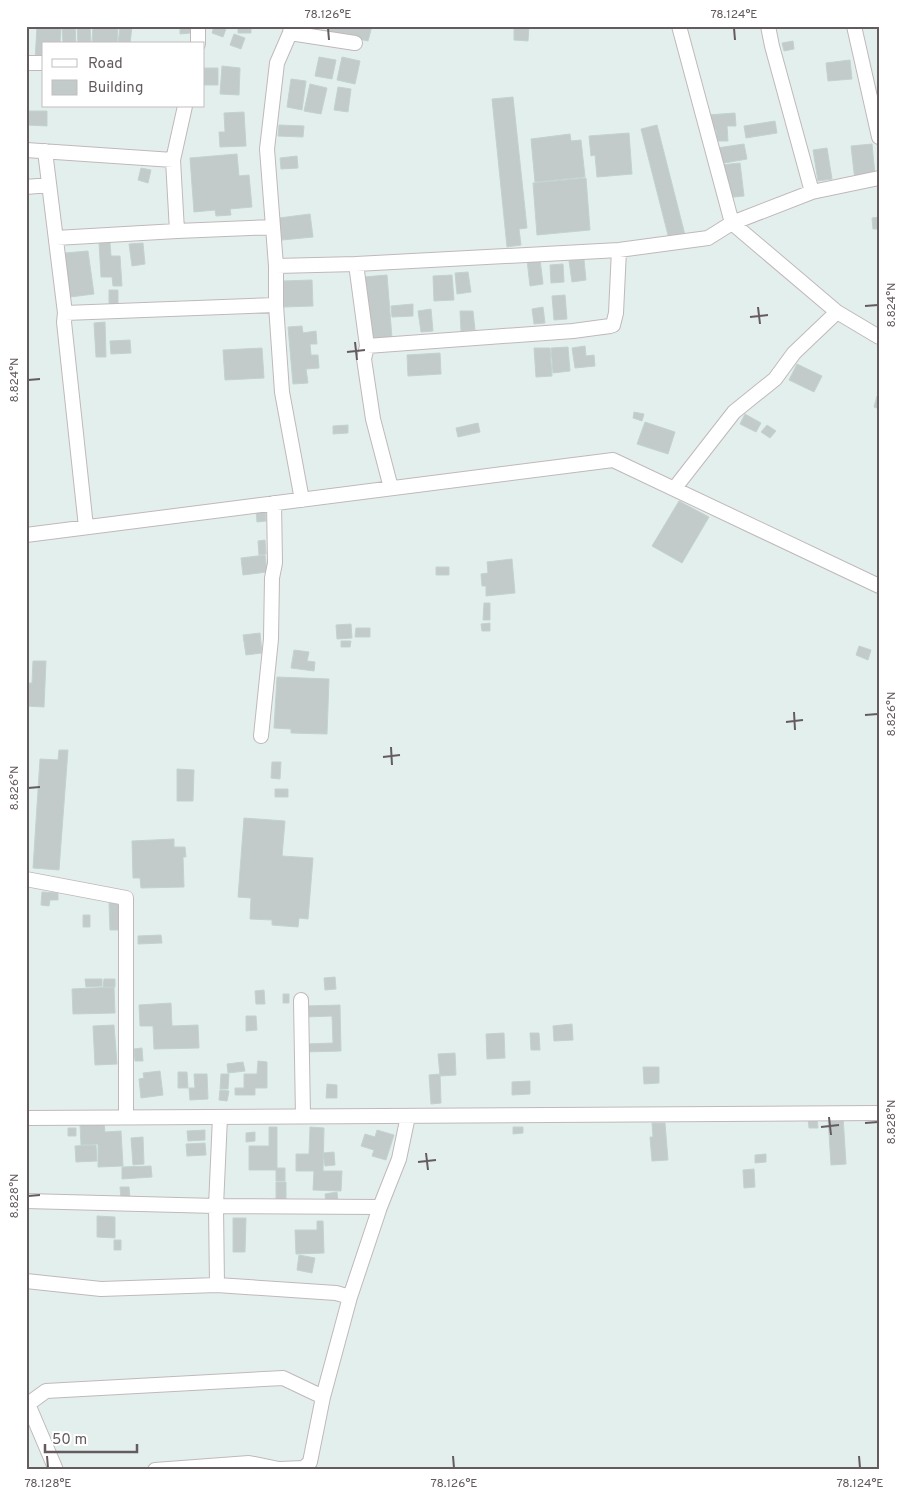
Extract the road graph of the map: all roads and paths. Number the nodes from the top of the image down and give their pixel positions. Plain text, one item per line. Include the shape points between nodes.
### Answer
1 (198, 26) edge
2 (678, 26) edge
3 (768, 26) edge
4 (854, 26) edge
5 (291, 30) edge
6 (198, 42) edge
7 (356, 44) dead end
8 (26, 63) edge
9 (42, 63) edge
10 (185, 108) edge
11 (879, 137) edge
12 (26, 150) edge
13 (44, 151) junction
14 (173, 160) junction
15 (879, 178) edge
16 (49, 185) junction
17 (26, 187) edge
18 (812, 192) junction
19 (732, 223) junction
20 (273, 227) junction
21 (177, 231) junction
22 (56, 238) junction
23 (619, 250) junction
24 (356, 264) junction
25 (276, 266) junction
26 (276, 305) junction
27 (837, 312) junction
28 (66, 313) junction
29 (879, 337) edge
30 (367, 346) junction
31 (391, 488) junction
32 (674, 489) junction
33 (302, 500) junction
34 (274, 503) junction
35 (86, 527) junction
36 (26, 535) edge
37 (879, 586) edge
38 (261, 736) dead end
39 (26, 879) edge
40 (301, 1000) dead end
41 (879, 1112) edge
42 (303, 1116) junction
43 (408, 1116) junction
44 (126, 1117) junction
45 (220, 1117) junction
46 (26, 1118) edge
47 (26, 1201) edge
48 (216, 1206) junction
49 (380, 1207) junction
50 (26, 1281) edge
51 (217, 1285) junction
52 (350, 1297) junction
53 (324, 1397) junction
54 (279, 1469) edge
55 (56, 1470) edge
56 (156, 1470) edge

1 - 6 street
2 - 19 street
3 - 18 street
4 - 11 street
5 - 7 street
5 - 20 street via 277,63 267,149
8 - 9 street
10 - 14 street
12 - 13 street
13 - 14 street
13 - 16 street
14 - 21 street
15 - 18 street
16 - 17 street
16 - 22 street
18 - 19 street
19 - 23 street via 708,238
19 - 27 street
20 - 21 street
20 - 25 street
21 - 22 street
22 - 28 street
23 - 24 street
23 - 30 street via 613,325
24 - 25 street
24 - 30 street
25 - 26 street
26 - 28 street
26 - 33 street via 282,392
27 - 29 street
27 - 32 street via 794,354 775,379 734,412
28 - 35 street via 64,322
30 - 31 street via 364,359 373,418
31 - 32 street via 613,460
31 - 33 street
32 - 37 street
33 - 34 street
34 - 35 street
34 - 38 street via 271,640
35 - 36 street
39 - 44 street via 126,898
40 - 42 street
41 - 43 street
42 - 43 street
42 - 45 street
43 - 49 street via 399,1159
44 - 45 street
44 - 46 street
45 - 48 street
47 - 48 street
48 - 49 street
48 - 51 street
49 - 52 street
50 - 51 street via 101,1289
51 - 52 street via 336,1293
52 - 53 street
53 - 54 street via 310,1462 304,1468
53 - 55 street via 283,1378 46,1391 28,1404
54 - 56 street via 249,1463

